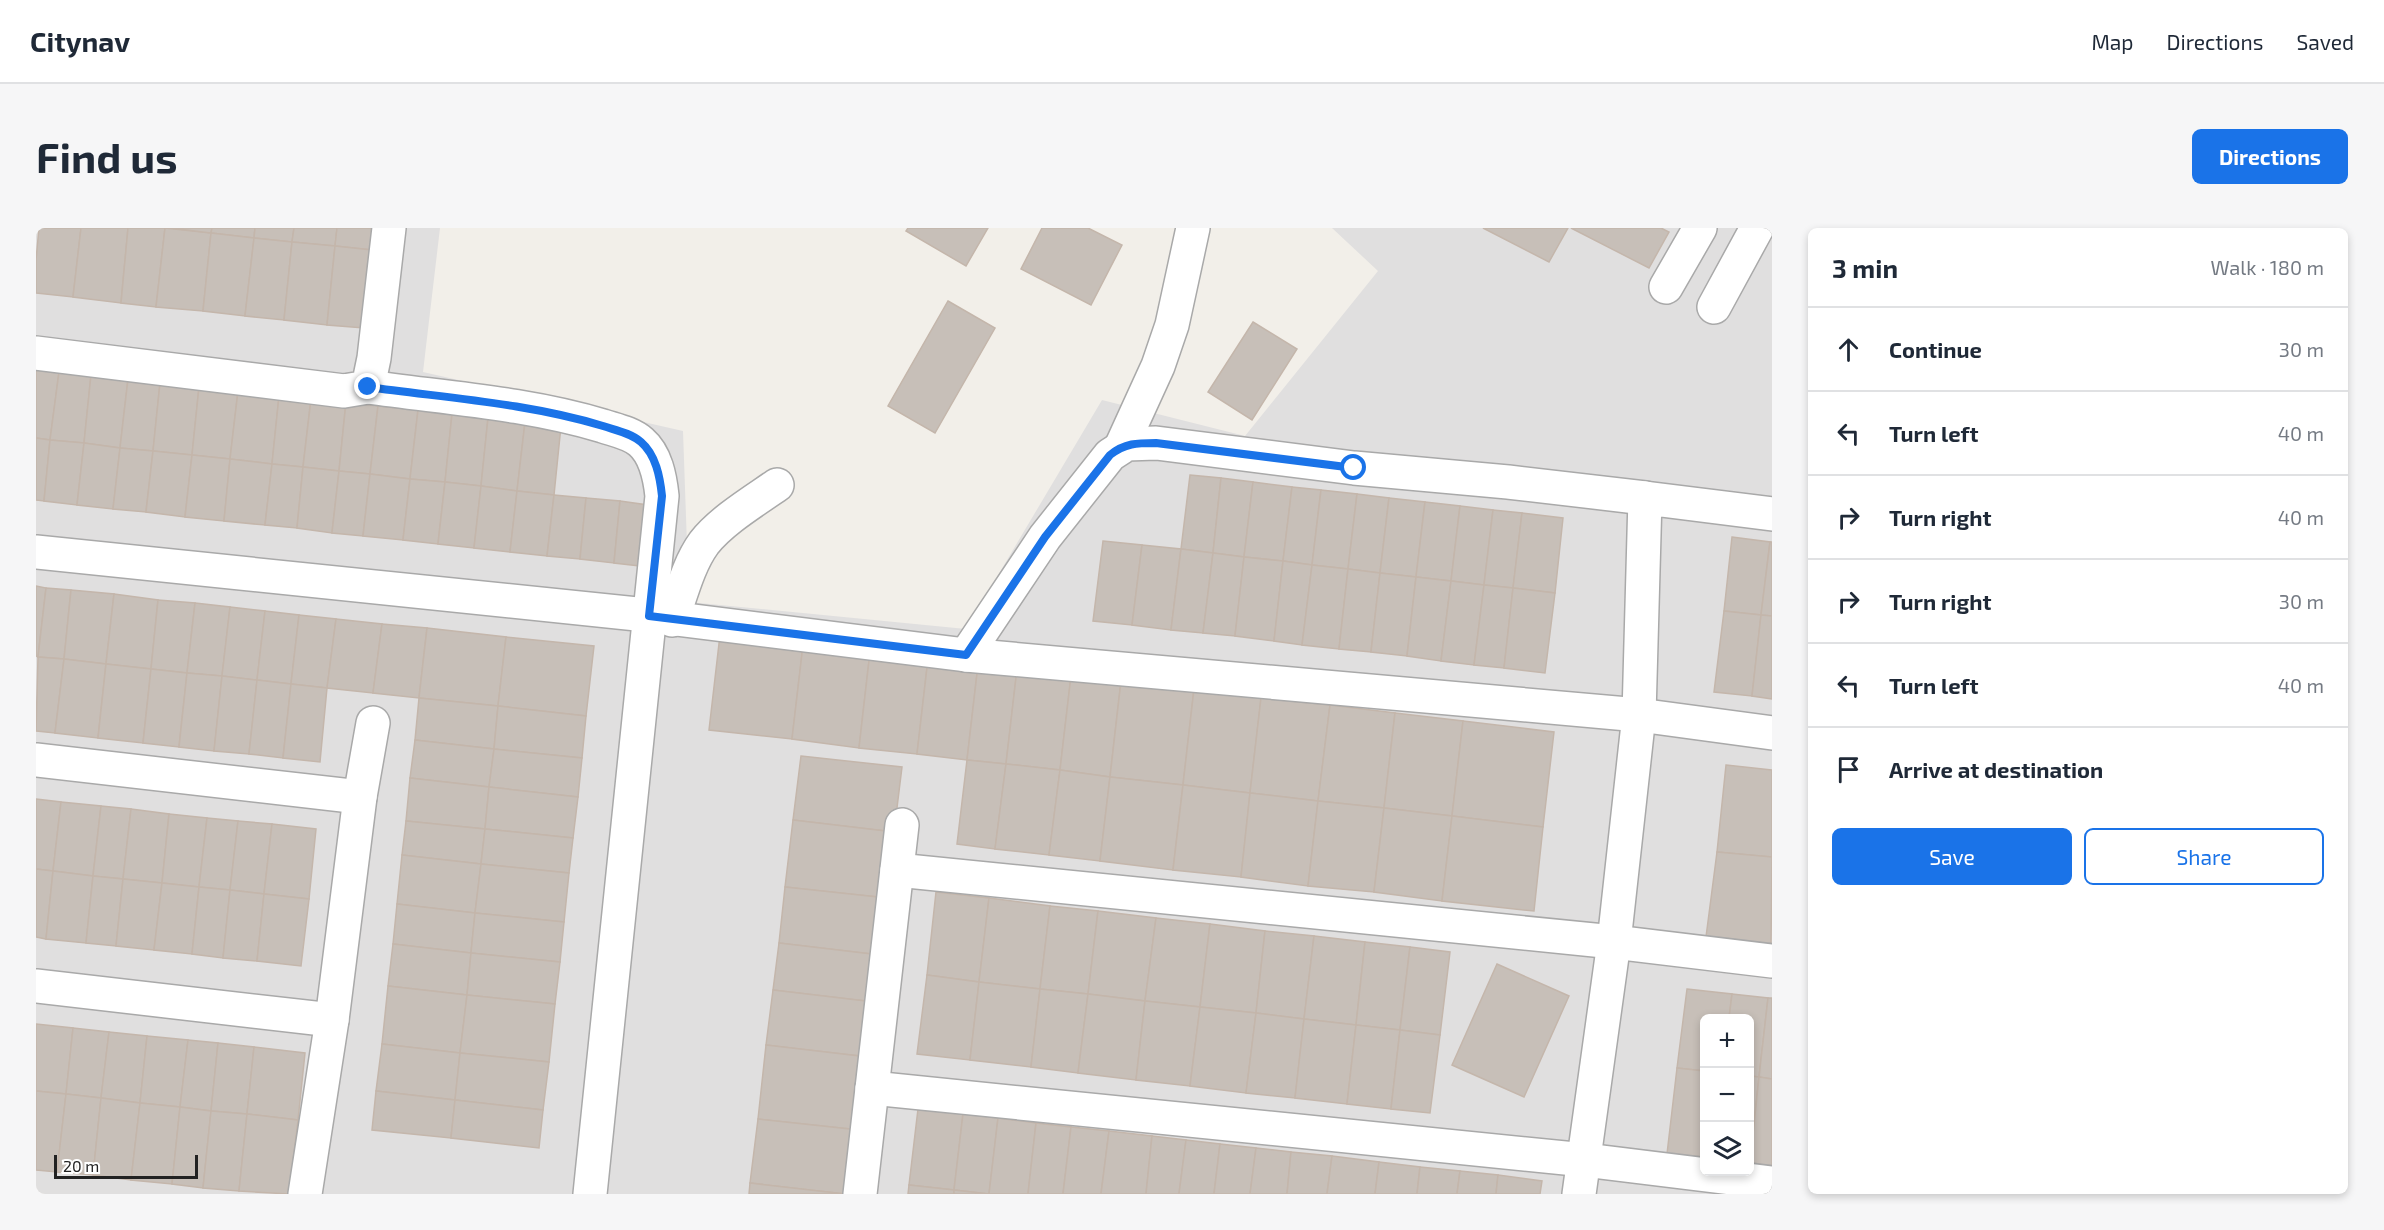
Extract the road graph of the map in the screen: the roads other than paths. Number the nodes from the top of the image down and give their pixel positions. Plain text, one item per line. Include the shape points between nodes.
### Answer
1 (389, 228) edge
2 (1193, 228) edge
3 (1757, 228) edge
4 (1695, 237) edge
5 (1734, 272) junction
6 (1666, 287) dead end
7 (1714, 307) dead end
8 (36, 353) edge
9 (368, 387) junction
10 (1120, 447) junction
11 (777, 485) dead end
12 (1646, 498) junction
13 (1772, 514) edge
14 (36, 552) edge
15 (660, 618) junction
16 (966, 655) junction
17 (1639, 715) junction
18 (373, 723) dead end
19 (1772, 733) edge
20 (36, 760) edge
21 (360, 797) junction
22 (902, 825) dead end
23 (897, 870) junction
24 (1614, 942) junction
25 (1772, 961) edge
26 (36, 986) edge
27 (332, 1020) junction
28 (872, 1088) junction
29 (1585, 1161) junction
30 (1772, 1183) edge
31 (305, 1194) edge
32 (590, 1194) edge
33 (860, 1194) edge
34 (1579, 1194) edge

1 - 9 street
2 - 10 street via 1172,325 1158,366
3 - 5 street
4 - 5 street
4 - 6 street
5 - 7 street
8 - 9 street via 344,391
9 - 15 street via 561,414 641,442 660,478 662,496
10 - 12 street via 1156,443
10 - 16 street via 1045,537
11 - 15 street via 705,542
12 - 13 street
12 - 17 street
14 - 15 street
15 - 16 street
15 - 32 street
16 - 17 street
17 - 19 street
17 - 24 street
18 - 21 street
20 - 21 street
21 - 27 street
22 - 23 street
23 - 24 street
23 - 28 street
24 - 25 street
24 - 29 street
26 - 27 street
27 - 31 street
28 - 29 street
28 - 33 street
29 - 30 street
29 - 34 street

